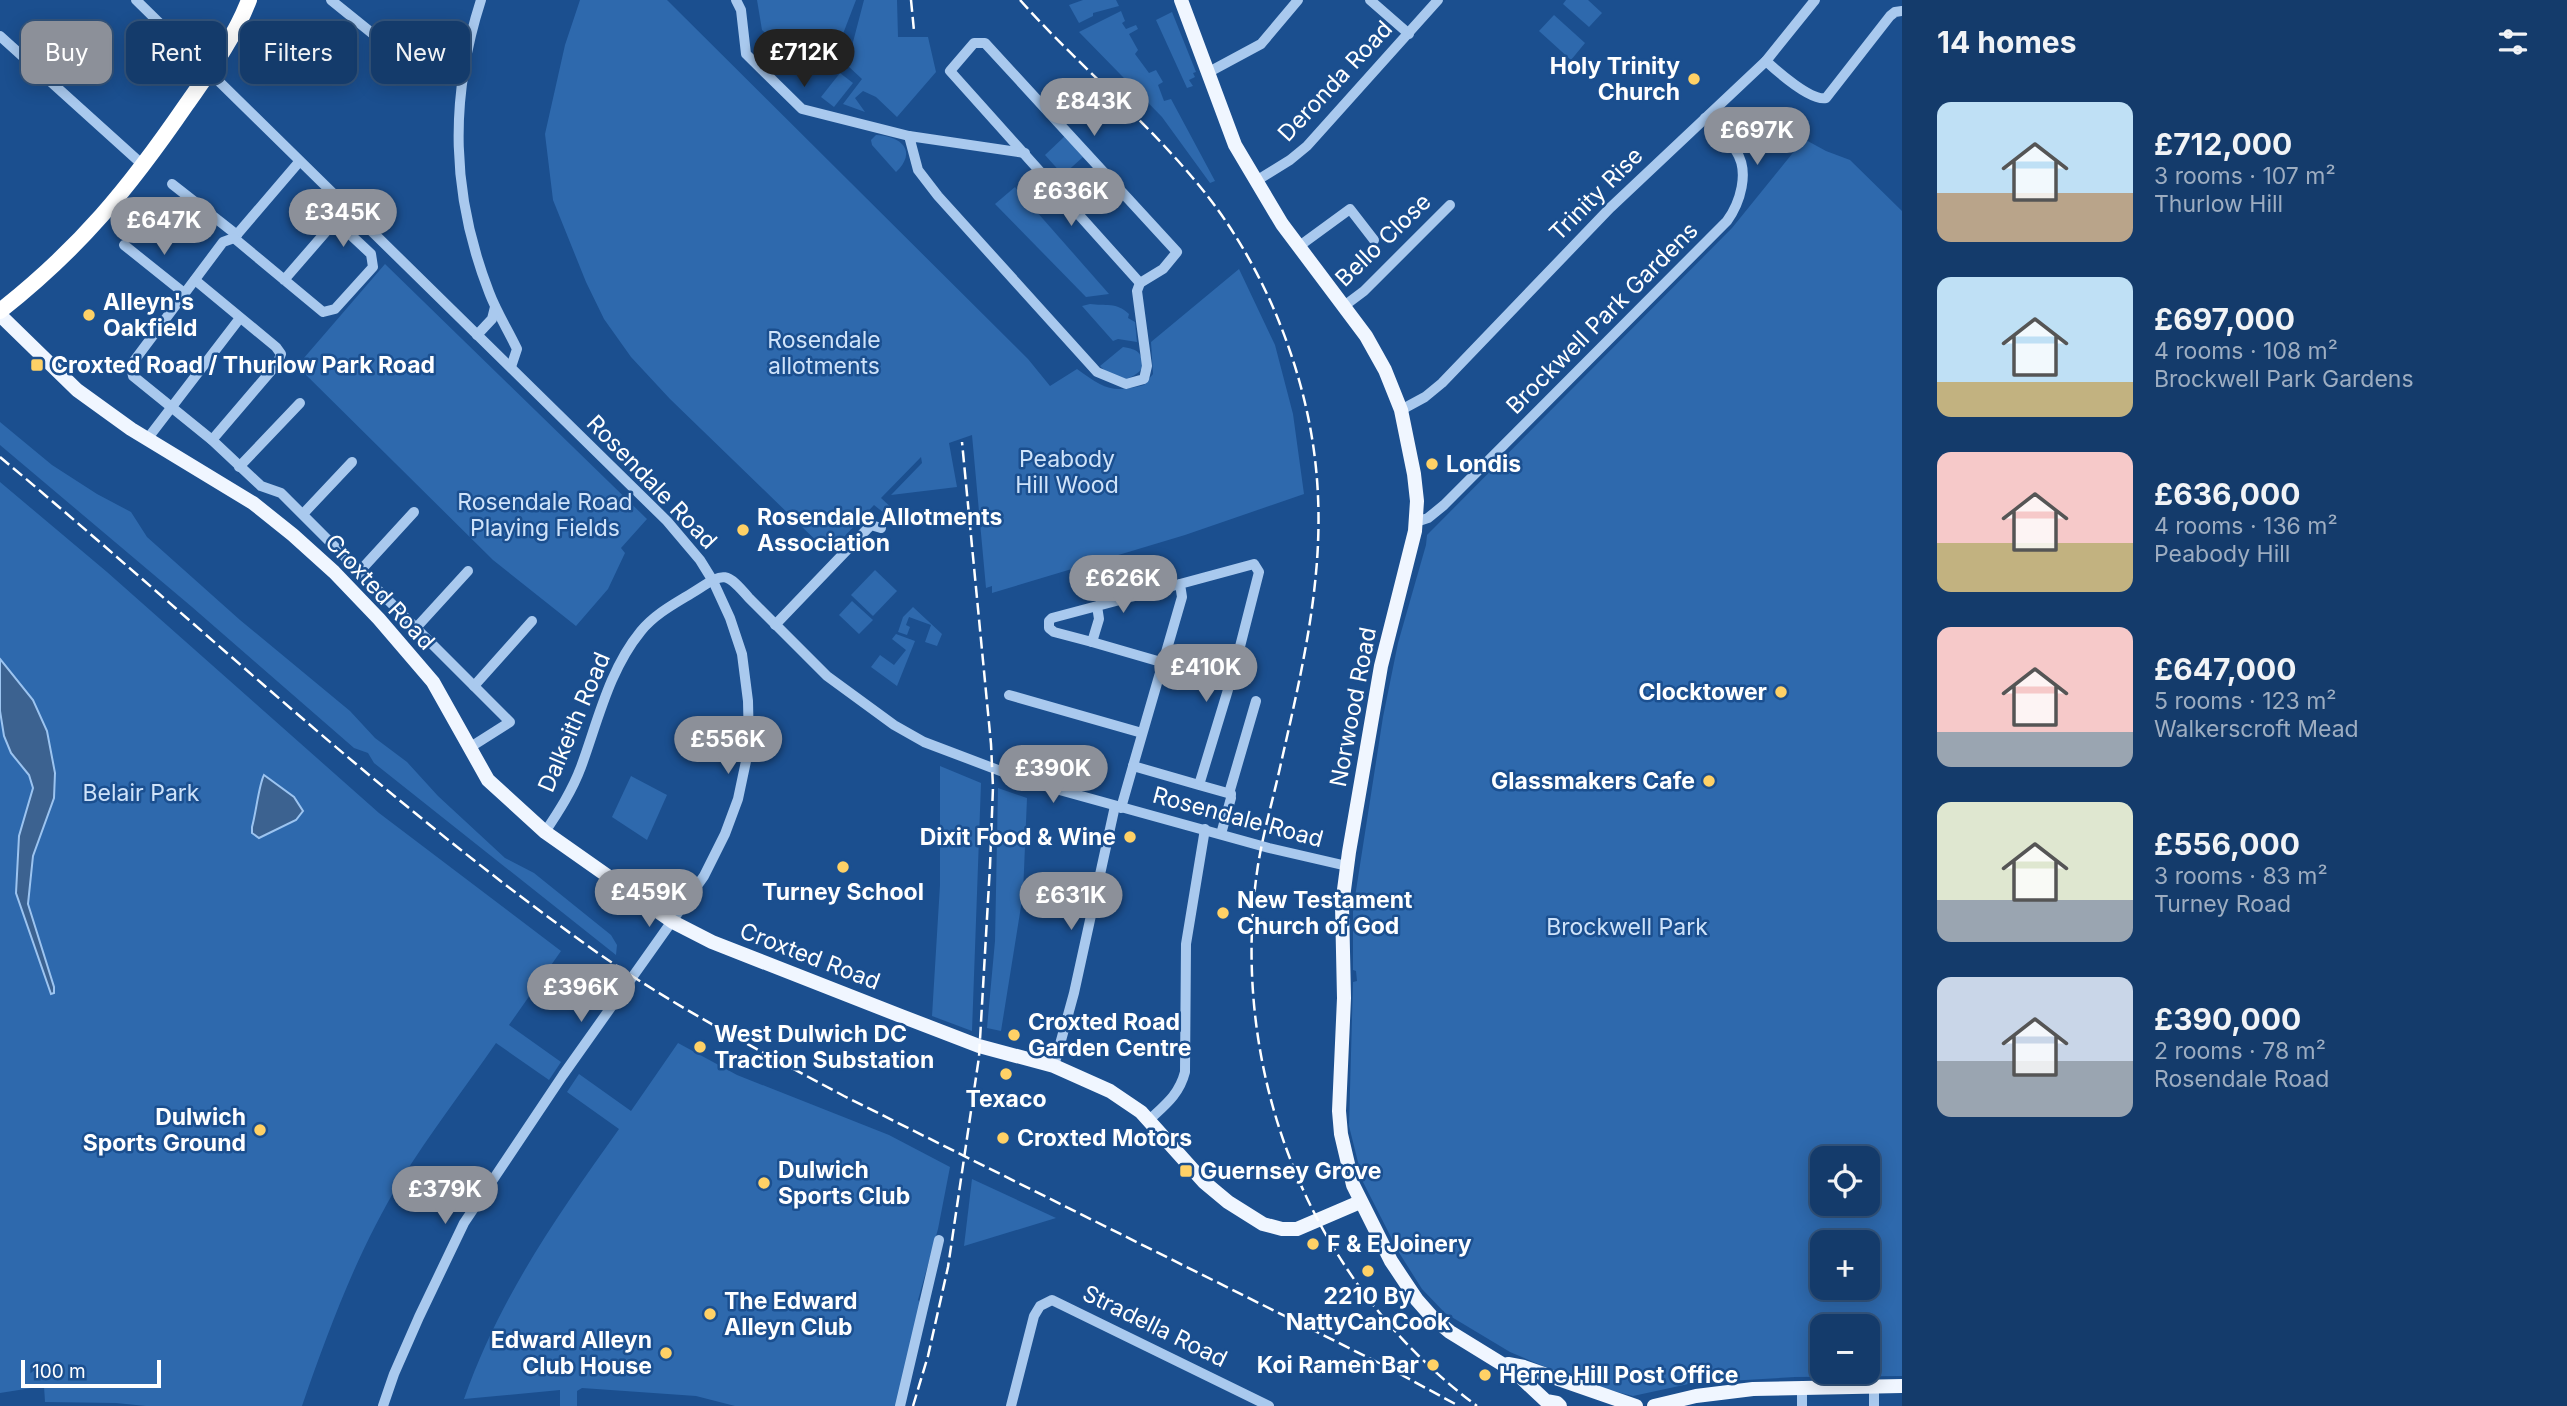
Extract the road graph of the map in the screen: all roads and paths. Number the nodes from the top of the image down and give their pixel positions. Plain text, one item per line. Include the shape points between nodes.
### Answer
1 (136, 0) edge
2 (249, 0) edge
3 (331, 0) edge
4 (481, 0) edge
5 (736, 0) edge
6 (1181, 0) edge
7 (1298, 0) edge
8 (1370, 0) edge
9 (1438, 0) edge
10 (1815, 0) edge
11 (1902, 11) edge
12 (157, 21) edge
13 (371, 32) edge
14 (1409, 34) junction
15 (0, 36) edge
16 (226, 45) edge
17 (1766, 61) junction
18 (1209, 72) junction
19 (201, 84) edge
20 (221, 84) edge
21 (1705, 118) junction
22 (1000, 125) junction
23 (909, 136) junction
24 (992, 148) junction
25 (1025, 153) junction
26 (299, 162) junction
27 (144, 166) junction
28 (1256, 181) junction
29 (172, 184) dead end
30 (1450, 205) dead end
31 (236, 236) junction
32 (1374, 240) dead end
33 (124, 245) dead end
34 (1298, 247) junction
35 (284, 279) junction
36 (195, 280) junction
37 (1140, 283) junction
38 (184, 293) junction
39 (1344, 306) junction
40 (495, 307) junction
41 (0, 313) edge
42 (240, 318) junction
43 (477, 335) junction
44 (511, 367) junction
45 (300, 403) dead end
46 (172, 407) junction
47 (1401, 410) junction
48 (148, 438) junction
49 (212, 440) junction
50 (352, 462) dead end
51 (239, 467) junction
52 (414, 512) dead end
53 (303, 514) junction
54 (1416, 522) junction
55 (881, 528) dead end
56 (468, 571) dead end
57 (359, 572) junction
58 (713, 581) junction
59 (1180, 584) junction
60 (742, 590) junction
61 (718, 592) junction
62 (1097, 606) junction
63 (532, 621) dead end
64 (775, 625) junction
65 (415, 629) junction
66 (1092, 642) junction
67 (1162, 663) junction
68 (1230, 682) junction
69 (474, 686) junction
70 (1009, 695) dead end
71 (1256, 701) dead end
72 (1142, 733) junction
73 (469, 748) junction
74 (1133, 766) junction
75 (1199, 785) junction
76 (1231, 794) junction
77 (1118, 807) junction
78 (1205, 830) junction
79 (545, 832) junction
80 (1221, 834) junction
81 (1347, 866) junction
82 (673, 922) junction
83 (1054, 1066) junction
84 (1149, 1120) junction
85 (1360, 1202) junction
86 (939, 1240) dead end
87 (1503, 1364) junction
88 (1874, 1386) junction
89 (1902, 1386) edge
90 (1802, 1388) junction
91 (1714, 1400) edge
92 (1551, 1404) edge
93 (383, 1406) edge
94 (900, 1406) edge
95 (1011, 1406) edge
96 (1269, 1406) edge
97 (1636, 1406) edge
98 (1654, 1406) edge
99 (1802, 1406) edge
100 (1874, 1406) edge

1 - 12 street, Rosendale Road
2 - 16 highway
3 - 13 street
4 - 40 street via 465,59 457,135 468,224
5 - 23 street via 746,54 802,109
6 - 18 main road, Norwood Road
7 - 18 street via 1261,44
8 - 14 street
9 - 14 street, Deronda Road
10 - 17 street, Trinity Rise
11 - 17 street via 1890,16 1826,98 1810,94
14 - 28 street, Deronda Road via 1307,146
15 - 27 street
17 - 21 street, Trinity Rise
18 - 28 main road, Norwood Road via 1227,127
19 - 27 highway
20 - 26 street, Rosendale Road
21 - 47 street, Trinity Rise via 1610,208 1442,383
21 - 54 street, Brockwell Park Gardens via 1737,152 1742,169 1738,203 1727,221 1453,496 1428,518
22 - 24 street
22 - 25 street
22 - 37 street via 950,71 974,43 985,43 1177,252 1163,269
23 - 24 street
23 - 37 street via 918,170 927,182 1097,372 1126,384 1144,380 1147,366 1137,291
24 - 25 street
25 - 37 street
26 - 31 street
26 - 43 street, Rosendale Road
27 - 41 highway via 76,246
28 - 34 main road, Norwood Road
29 - 31 street
30 - 39 street, Bello Close
31 - 35 street
31 - 36 street via 223,242
32 - 34 street via 1350,209
33 - 38 street
34 - 39 main road, Norwood Road
35 - 35 street via 330,227 339,224 371,254 373,267 335,309 324,312
36 - 38 street
36 - 42 street
38 - 46 street via 131,365 133,376
39 - 47 main road, Norwood Road via 1382,365
40 - 43 street via 492,319
40 - 44 street via 517,349
41 - 48 main road, Croxted Road via 77,390
42 - 46 street
42 - 49 street via 281,354
43 - 44 street, Rosendale Road
44 - 58 street, Rosendale Road via 667,521
45 - 51 street
46 - 48 street
46 - 49 street
47 - 54 main road, Norwood Road via 1414,474
48 - 73 main road, Croxted Road via 253,503 334,572 433,682
49 - 51 street
50 - 53 street
51 - 53 street via 261,486 281,493
52 - 57 street
53 - 57 street
54 - 81 main road, Norwood Road via 1381,666
55 - 64 street via 871,525
56 - 65 street
57 - 65 street
58 - 60 street via 727,577
58 - 61 street, Rosendale Road
58 - 79 street, Dalkeith Road via 661,612 626,653 611,681 572,788
59 - 62 street
59 - 67 street via 1182,597
59 - 68 street via 1252,564 1258,567
60 - 61 street via 728,587
60 - 64 street, Rosendale Road
61 - 82 street, Rosendale Road via 741,654 749,747 725,834
62 - 66 street via 1099,619
62 - 66 street via 1048,623 1052,631
63 - 69 street
64 - 77 street, Rosendale Road via 827,676 905,732 1027,781
65 - 69 street
66 - 67 street
67 - 68 street
67 - 72 street
68 - 75 street
69 - 73 street via 514,726
70 - 72 street
71 - 76 street
72 - 74 street
73 - 79 main road, Croxted Road via 488,780
74 - 75 street
74 - 77 street
75 - 76 street
76 - 80 street
77 - 78 street, Rosendale Road
77 - 83 street
78 - 80 street, Rosendale Road
78 - 84 street via 1186,944 1185,1072 1175,1096
79 - 82 main road, Croxted Road
80 - 81 street, Rosendale Road
81 - 85 main road, Norwood Road via 1342,911 1339,1111 1347,1162
82 - 83 main road, Croxted Road via 712,942 979,1046
82 - 93 street, Rosendale Road via 464,1223
83 - 84 main road, Croxted Road via 1118,1095
84 - 85 main road, Croxted Road via 1204,1182 1263,1224 1297,1228
85 - 87 main road, Norwood Road via 1391,1261 1422,1306 1444,1328
86 - 94 street
87 - 92 main road, Norwood Road
87 - 97 main road
88 - 89 main road
88 - 90 main road
88 - 100 street
90 - 91 main road via 1753,1389
90 - 99 street
91 - 98 main road
95 - 96 street, Stradella Road via 1037,1308 1052,1300

